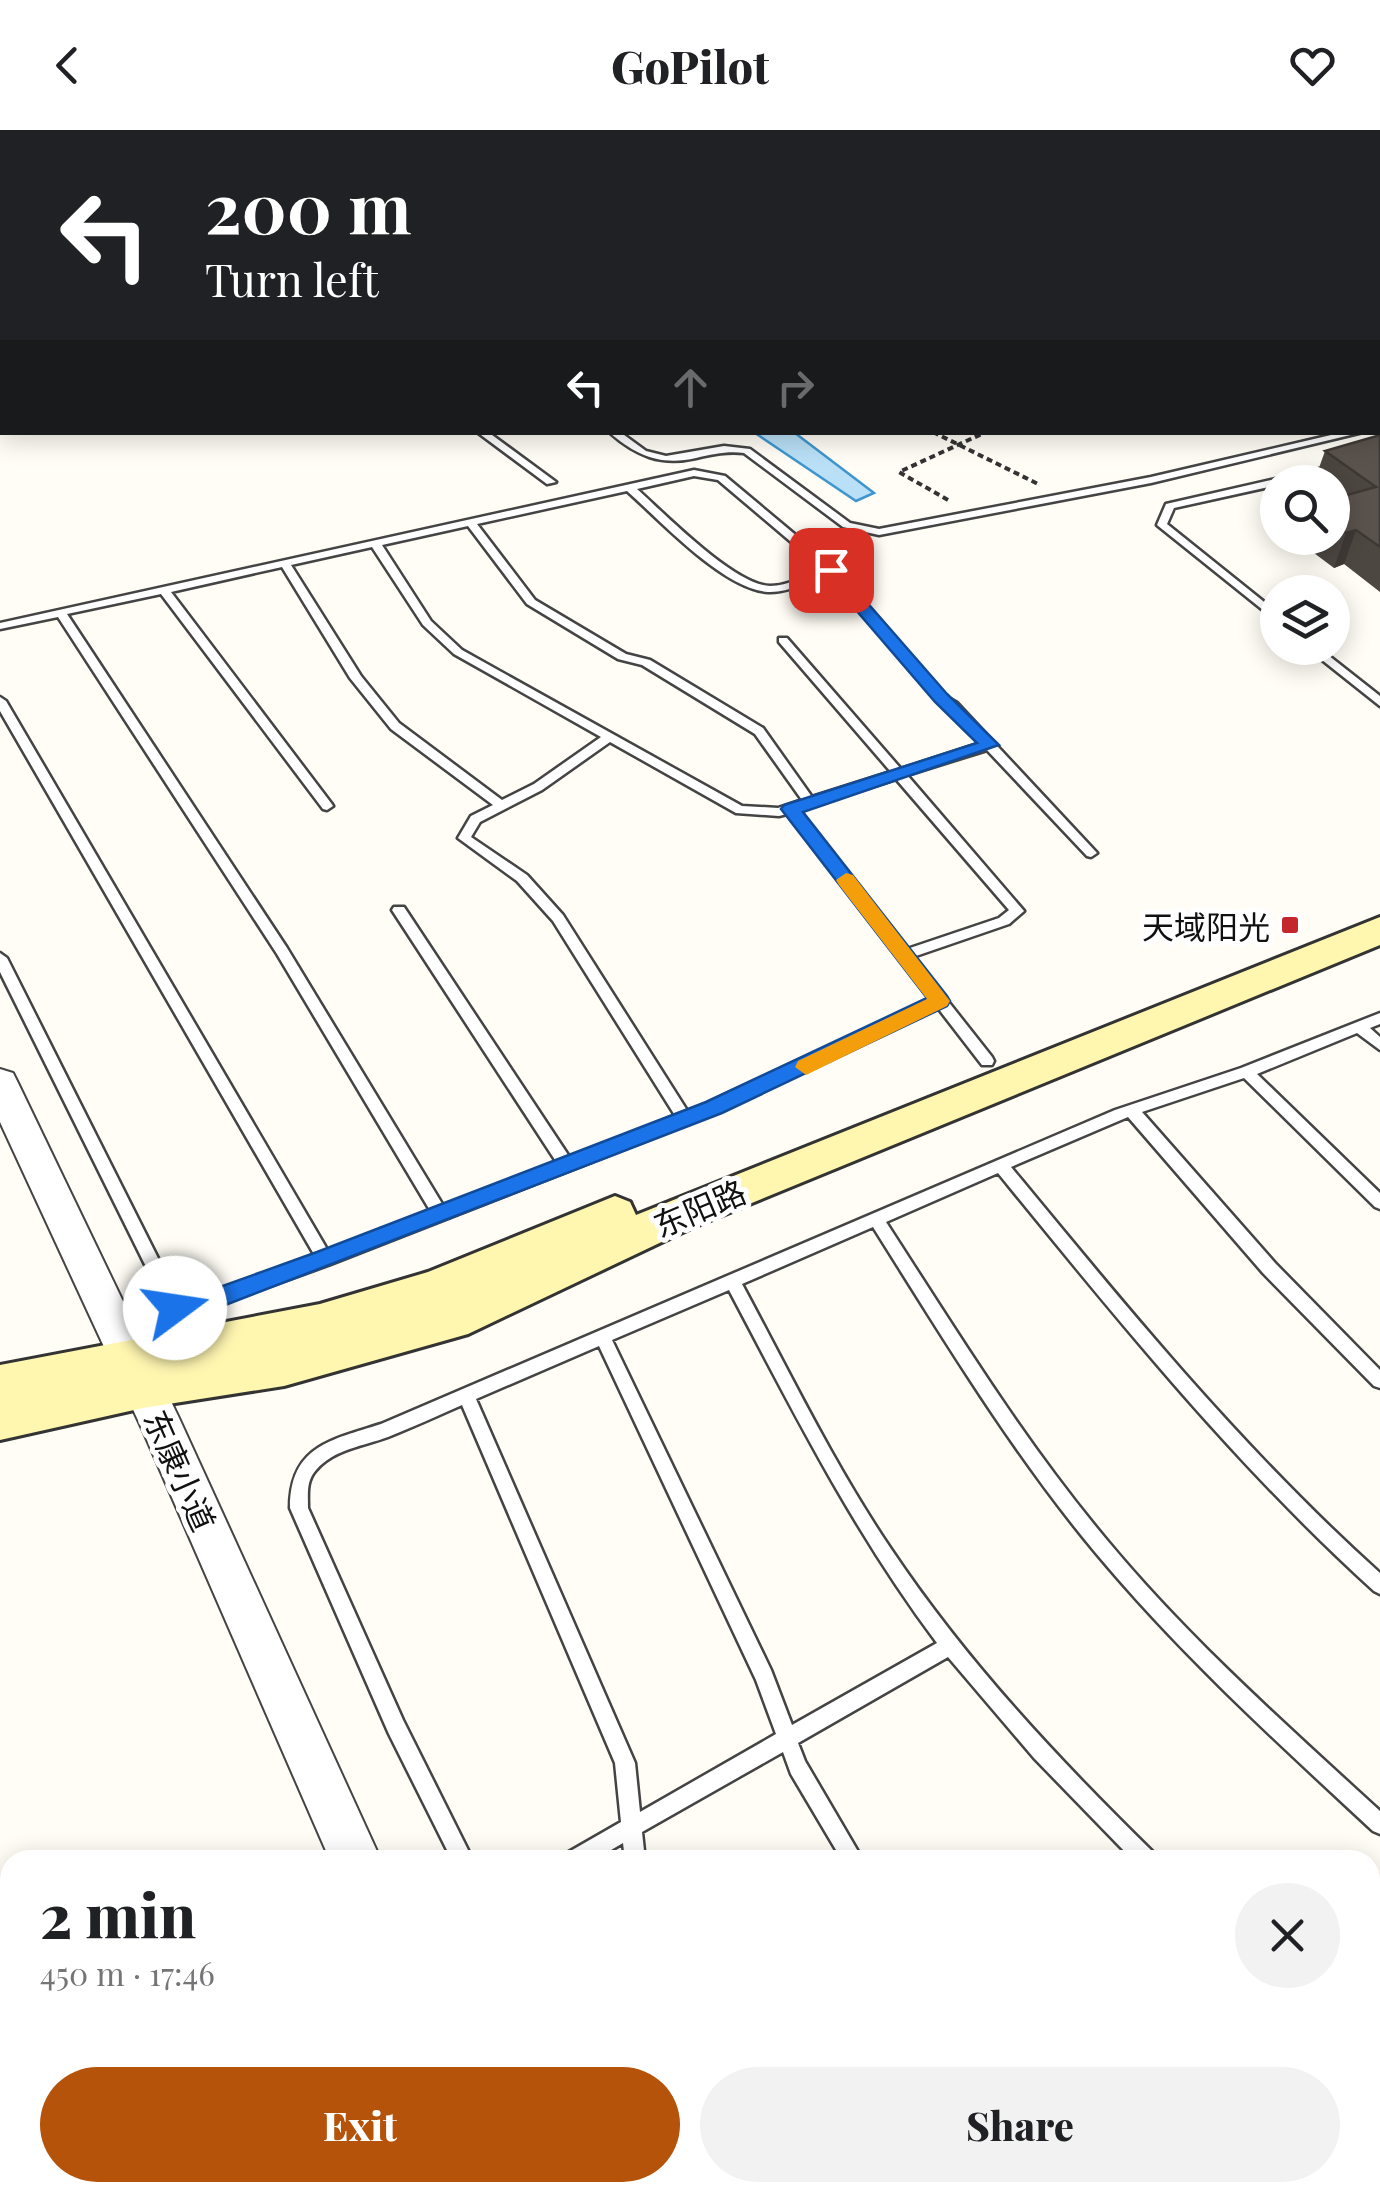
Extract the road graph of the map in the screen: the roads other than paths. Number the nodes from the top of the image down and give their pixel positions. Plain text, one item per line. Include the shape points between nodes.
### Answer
1 (485, 435) edge
2 (618, 435) edge
3 (1347, 435) edge
4 (551, 482) dead end
5 (1260, 486) edge
6 (630, 487) junction
7 (470, 522) junction
8 (376, 543) junction
9 (285, 563) junction
10 (831, 570) junction
11 (164, 590) junction
12 (1260, 604) edge
13 (62, 612) junction
14 (0, 626) edge
15 (783, 640) dead end
16 (1334, 665) edge
17 (0, 701) edge
18 (1380, 702) edge
19 (608, 738) junction
20 (990, 745) junction
21 (900, 774) junction
22 (810, 803) junction
23 (326, 806) dead end
24 (502, 806) junction
25 (790, 809) junction
26 (1091, 853) dead end
27 (1380, 904) edge
28 (400, 910) dead end
29 (1380, 930) edge
30 (904, 955) junction
31 (0, 958) edge
32 (940, 1001) junction
33 (1380, 1018) edge
34 (1360, 1027) junction
35 (1380, 1045) edge
36 (987, 1061) junction
37 (1246, 1072) junction
38 (0, 1082) edge
39 (1132, 1110) junction
40 (685, 1119) junction
41 (1000, 1164) junction
42 (567, 1165) junction
43 (1380, 1203) edge
44 (440, 1214) junction
45 (876, 1218) junction
46 (326, 1259) junction
47 (732, 1280) junction
48 (602, 1336) junction
49 (137, 1374) junction
50 (1380, 1380) edge
51 (0, 1386) edge
52 (466, 1395) junction
53 (0, 1419) edge
54 (1380, 1585) edge
55 (950, 1646) junction
56 (787, 1739) junction
57 (1380, 1824) edge
58 (632, 1827) junction
59 (351, 1850) edge
60 (458, 1850) edge
61 (592, 1850) edge
62 (634, 1850) edge
63 (848, 1850) edge
64 (1137, 1850) edge

1 - 4 lane
2 - 3 lane via 657,457 748,451 847,525 879,532
5 - 12 lane via 1170,506 1162,525
6 - 7 lane
6 - 10 lane via 715,475
6 - 10 lane via 720,567 756,587 770,589
7 - 8 lane
7 - 22 lane via 531,602 759,730
8 - 9 lane
8 - 19 lane via 446,642
9 - 11 lane
9 - 24 lane via 356,678 395,726
10 - 20 lane
11 - 13 lane
11 - 23 lane
13 - 14 lane
13 - 44 lane via 282,950
15 - 21 lane
16 - 18 lane
17 - 46 lane
19 - 24 lane
19 - 25 lane via 740,810
20 - 21 lane
20 - 26 lane
21 - 22 lane
21 - 30 lane via 1018,911
22 - 25 lane
24 - 40 lane via 475,820 464,838 522,878 558,918
25 - 30 lane
27 - 36 main road, 东阳路
28 - 42 lane
29 - 49 main road, 东阳路 via 710,1202 452,1320 284,1366
30 - 32 lane
31 - 46 lane via 175,1308
32 - 36 lane
32 - 40 lane
33 - 34 lane
34 - 35 lane
34 - 37 lane
36 - 49 main road, 东阳路 via 437,1288
37 - 39 lane
37 - 43 lane
38 - 49 street, 东康小道
39 - 41 lane
39 - 50 lane via 1269,1268
40 - 42 lane
41 - 45 lane
41 - 54 lane via 1191,1396 1307,1522
42 - 44 lane
44 - 46 lane
45 - 47 lane
45 - 57 lane via 1030,1455 1102,1547 1190,1645
47 - 48 lane
47 - 55 lane via 853,1505
48 - 52 lane
48 - 56 lane
49 - 51 main road, 东阳路
49 - 53 main road, 东阳路
49 - 59 street, 东康小道
52 - 58 lane via 626,1763
52 - 60 lane via 315,1456 297,1494 396,1726
55 - 56 lane
55 - 64 lane via 1071,1786
56 - 58 lane
56 - 63 lane
58 - 61 lane
58 - 62 lane

